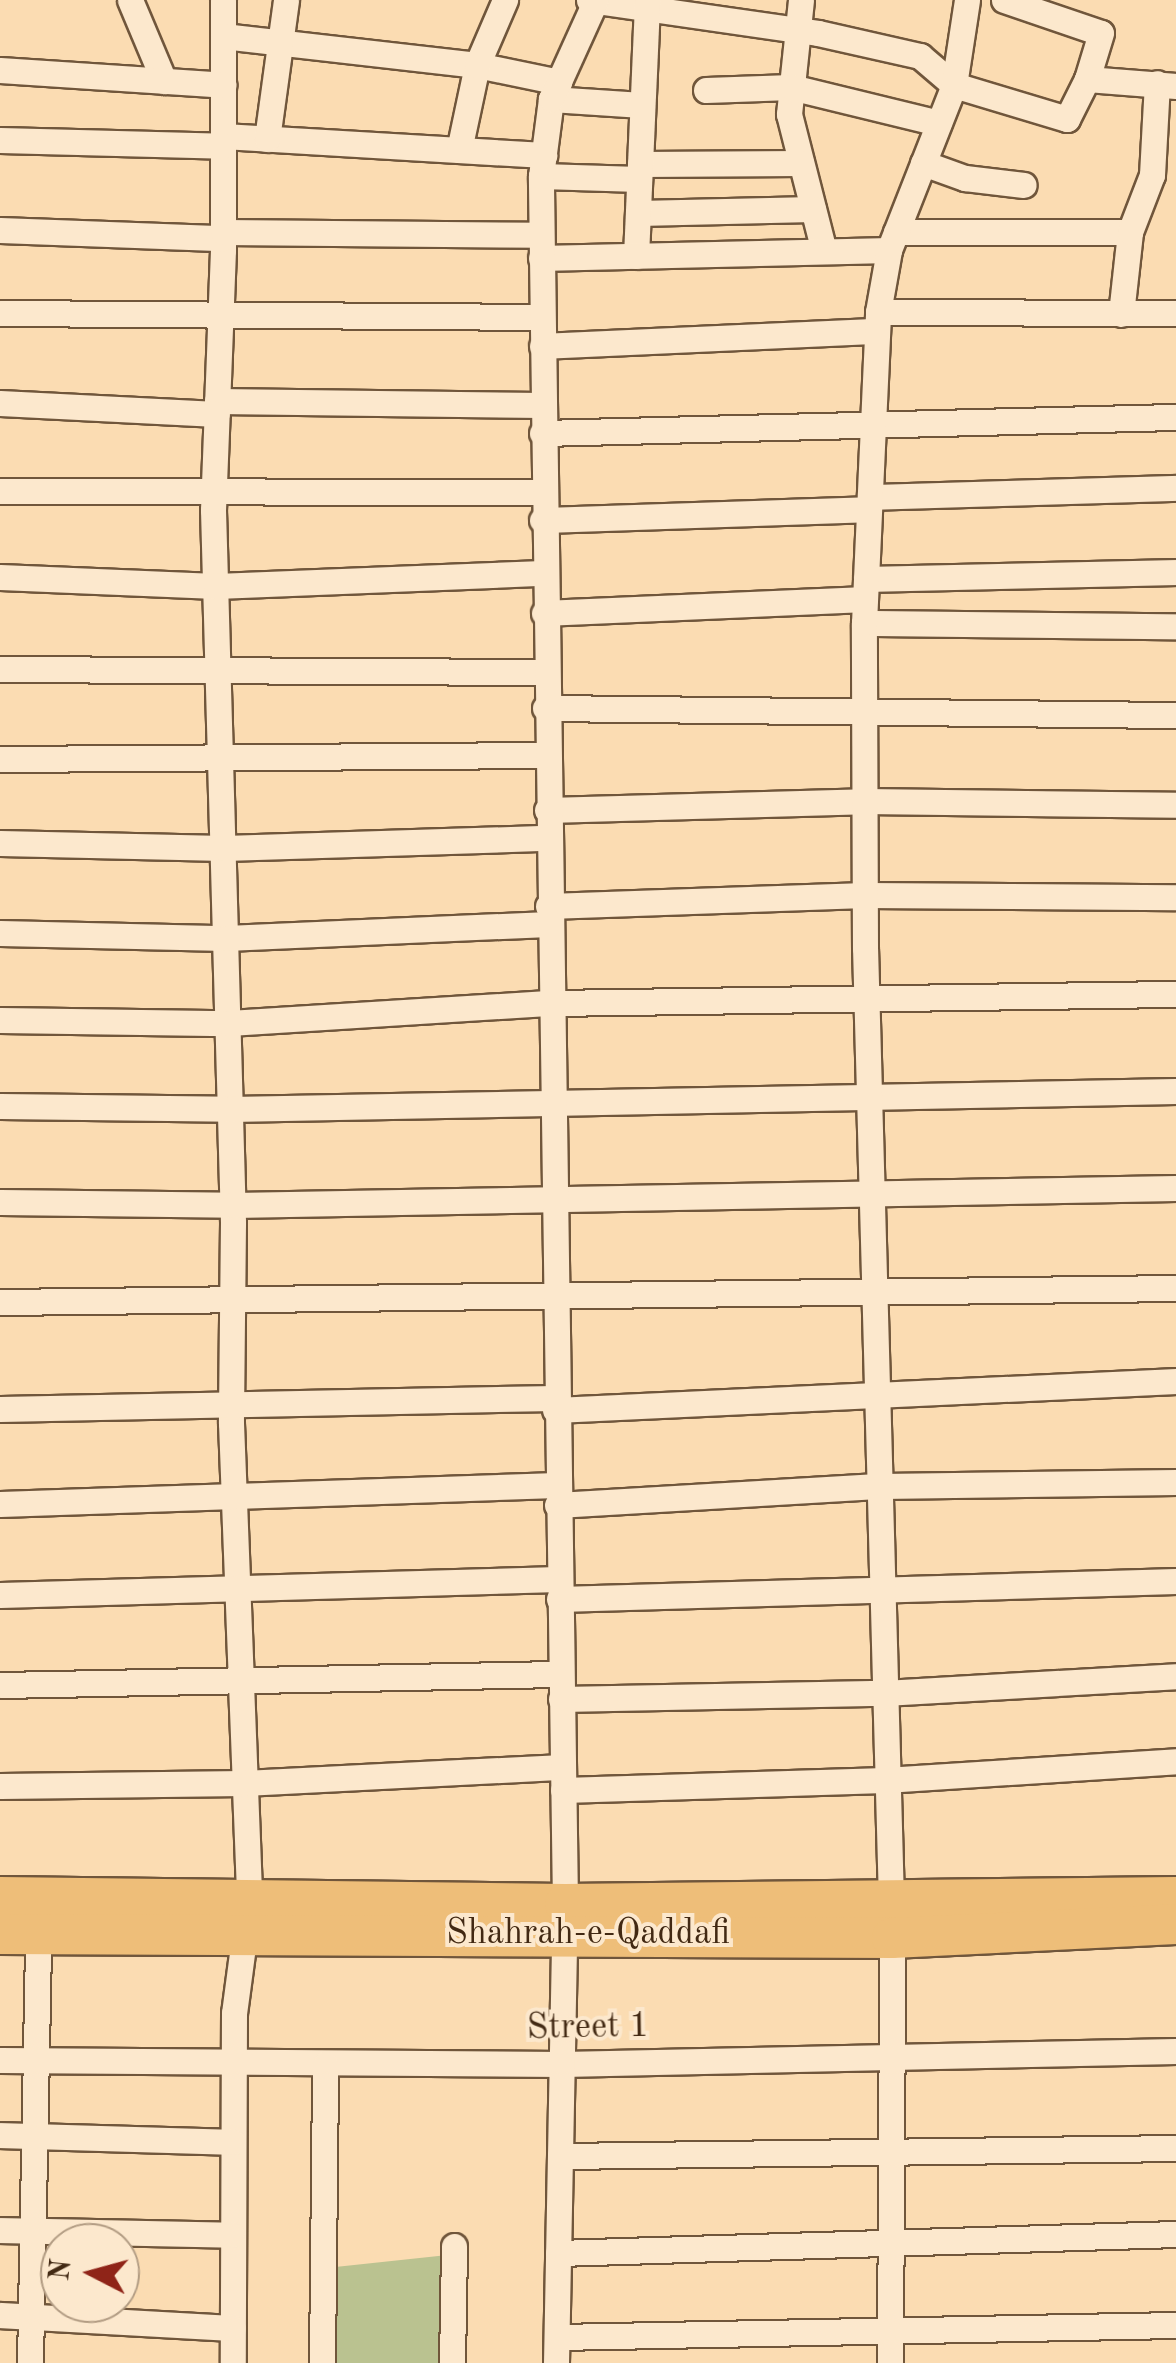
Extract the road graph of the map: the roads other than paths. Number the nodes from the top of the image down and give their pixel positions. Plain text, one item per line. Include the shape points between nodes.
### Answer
1 (130, 0) edge
2 (222, 0) edge
3 (286, 0) edge
4 (505, 0) edge
5 (802, 0) edge
6 (967, 0) edge
7 (1004, 0) edge
8 (592, 1) edge
9 (647, 4) edge
10 (796, 30) junction
11 (223, 36) junction
12 (280, 42) junction
13 (477, 66) junction
14 (0, 70) edge
15 (1087, 79) junction
16 (164, 81) junction
17 (1166, 84) edge
18 (223, 85) junction
19 (954, 85) junction
20 (791, 87) junction
21 (555, 90) junction
22 (706, 90) dead end
23 (642, 105) junction
24 (939, 123) junction
25 (267, 139) junction
26 (0, 140) edge
27 (223, 141) junction
28 (458, 150) junction
29 (801, 163) junction
30 (923, 163) junction
31 (542, 165) junction
32 (640, 172) junction
33 (1164, 175) edge
34 (1024, 185) dead end
35 (812, 209) junction
36 (638, 213) junction
37 (0, 230) edge
38 (1130, 232) junction
39 (223, 235) junction
40 (892, 241) junction
41 (542, 246) junction
42 (824, 252) junction
43 (636, 256) junction
44 (1176, 313) edge
45 (0, 314) edge
46 (1121, 314) junction
47 (542, 317) junction
48 (220, 318) junction
49 (877, 322) junction
50 (542, 346) junction
51 (0, 404) edge
52 (542, 406) junction
53 (217, 407) junction
54 (1176, 417) edge
55 (873, 421) junction
56 (542, 432) junction
57 (1176, 488) edge
58 (0, 491) edge
59 (542, 492) junction
60 (214, 495) junction
61 (869, 503) junction
62 (542, 520) junction
63 (1176, 572) edge
64 (543, 573) junction
65 (0, 577) edge
66 (216, 586) junction
67 (865, 600) junction
68 (544, 613) junction
69 (1176, 626) edge
70 (0, 669) edge
71 (219, 672) junction
72 (545, 672) junction
73 (545, 708) junction
74 (864, 709) junction
75 (1176, 716) edge
76 (546, 755) junction
77 (0, 759) edge
78 (222, 762) junction
79 (864, 800) junction
80 (1176, 805) edge
81 (547, 810) junction
82 (548, 838) junction
83 (0, 844) edge
84 (224, 848) junction
85 (864, 895) junction
86 (1176, 897) edge
87 (548, 915) junction
88 (0, 933) edge
89 (226, 938) junction
90 (1176, 994) edge
91 (866, 996) junction
92 (551, 1003) junction
93 (0, 1020) edge
94 (229, 1023) junction
95 (1176, 1091) edge
96 (869, 1094) junction
97 (554, 1098) junction
98 (0, 1106) edge
99 (230, 1109) junction
100 (1176, 1188) edge
101 (872, 1195) junction
102 (557, 1200) junction
103 (0, 1202) edge
104 (233, 1205) junction
105 (1176, 1288) edge
106 (875, 1290) junction
107 (554, 1301) junction
108 (0, 1302) edge
109 (232, 1304) junction
110 (1176, 1381) edge
111 (878, 1392) junction
112 (555, 1404) junction
113 (231, 1406) junction
114 (0, 1408) edge
115 (1176, 1482) edge
116 (881, 1486) junction
117 (234, 1492) junction
118 (557, 1495) junction
119 (0, 1504) edge
120 (1176, 1581) edge
121 (559, 1589) junction
122 (237, 1590) junction
123 (883, 1594) junction
124 (0, 1595) edge
125 (1176, 1676) edge
126 (240, 1684) junction
127 (0, 1685) edge
128 (561, 1686) junction
129 (884, 1693) junction
130 (1176, 1762) edge
131 (563, 1778) junction
132 (885, 1780) junction
133 (244, 1783) junction
134 (0, 1786) edge
135 (1176, 1897) edge
136 (0, 1898) edge
137 (246, 1918) junction
138 (565, 1918) junction
139 (889, 1920) junction
140 (1176, 1924) edge
141 (19, 1934) edge
142 (1176, 2051) edge
143 (888, 2057) junction
144 (0, 2060) edge
145 (36, 2060) junction
146 (234, 2064) junction
147 (325, 2064) junction
148 (562, 2064) junction
149 (0, 2134) edge
150 (34, 2136) junction
151 (233, 2142) junction
152 (1176, 2148) edge
153 (889, 2152) junction
154 (560, 2156) junction
155 (0, 2230) edge
156 (33, 2231) junction
157 (1176, 2234) edge
158 (232, 2235) junction
159 (890, 2244) junction
160 (454, 2246) dead end
161 (558, 2253) junction
162 (0, 2316) edge
163 (31, 2317) junction
164 (1176, 2325) edge
165 (233, 2328) junction
166 (890, 2330) junction
167 (557, 2336) junction
168 (30, 2363) edge
169 (233, 2363) edge
170 (322, 2363) edge
171 (452, 2363) edge
172 (556, 2363) edge
173 (890, 2363) edge

1 - 16 street
2 - 11 street
3 - 12 street
4 - 13 street
5 - 10 street
6 - 19 street
7 - 15 street via 1101,33
8 - 9 street
8 - 21 street
9 - 10 street
9 - 23 street
10 - 19 street via 920,56
10 - 20 street
11 - 12 street
11 - 18 street
12 - 13 street
12 - 25 street
13 - 21 street
13 - 28 street
14 - 16 street
15 - 17 street
15 - 19 street via 1067,119
16 - 18 street
17 - 33 street
18 - 27 street
19 - 24 street
20 - 22 street
20 - 24 street
20 - 29 street via 788,114
21 - 23 street
21 - 31 street
23 - 32 street
24 - 30 street
25 - 27 street
25 - 28 street
26 - 27 street
27 - 39 street
28 - 31 street
29 - 32 street
29 - 35 street
30 - 34 street via 966,178
30 - 40 street
31 - 32 street
31 - 41 street
32 - 36 street
33 - 38 street
35 - 36 street
35 - 42 street
36 - 43 street
37 - 39 street
38 - 40 street
38 - 46 street
39 - 41 street
39 - 48 street
40 - 42 street
40 - 49 street
41 - 43 street
41 - 47 street
42 - 43 street
44 - 46 street
45 - 48 street
46 - 49 street
47 - 48 street
47 - 50 street
48 - 53 street
49 - 50 street
49 - 55 street
50 - 52 street
51 - 53 street
52 - 53 street
52 - 56 street
53 - 60 street
54 - 55 street
55 - 56 street
55 - 61 street
56 - 59 street
57 - 61 street
58 - 60 street
59 - 60 street
59 - 62 street
60 - 66 street
61 - 62 street
61 - 67 street
62 - 64 street
63 - 67 street
64 - 66 street
64 - 68 street
65 - 66 street
66 - 71 street
67 - 68 street
67 - 69 street
67 - 74 street
68 - 72 street
70 - 71 street
71 - 72 street
71 - 78 street
72 - 73 street
73 - 74 street
73 - 76 street
74 - 75 street
74 - 79 street
76 - 78 street
76 - 81 street
77 - 78 street
78 - 84 street
79 - 80 street
79 - 81 street
79 - 85 street
81 - 82 street
82 - 84 street
82 - 87 street
83 - 84 street
84 - 89 street
85 - 86 street
85 - 87 street
85 - 91 street
87 - 89 street
87 - 92 street
88 - 89 street
89 - 94 street
90 - 91 street
91 - 92 street
91 - 96 street
92 - 94 street
92 - 97 street
93 - 94 street
94 - 99 street
95 - 96 street
96 - 97 street
96 - 101 street
97 - 99 street
97 - 102 street
98 - 99 street
99 - 104 street
100 - 101 street
101 - 102 street
101 - 106 street
102 - 104 street
102 - 107 street
103 - 104 street
104 - 109 street
105 - 106 street
106 - 107 street
106 - 111 street
107 - 109 street
107 - 112 street
108 - 109 street
109 - 113 street
110 - 111 street
111 - 112 street
111 - 116 street
112 - 113 street
112 - 118 street
113 - 114 street
113 - 117 street
115 - 116 street
116 - 118 street
116 - 123 street
117 - 118 street
117 - 119 street
117 - 122 street
118 - 121 street
120 - 123 street
121 - 122 street
121 - 123 street
121 - 128 street
122 - 124 street
122 - 126 street
123 - 129 street
125 - 129 street
126 - 127 street
126 - 128 street
126 - 133 street
128 - 129 street
128 - 131 street
129 - 132 street
130 - 132 street
131 - 132 street
131 - 133 street
131 - 138 street
132 - 139 street
133 - 134 street
133 - 137 street
135 - 139 main road, Shahrah-e-Qaddafi
136 - 137 main road, Shahrah-e-Qaddafi
137 - 138 main road, Shahrah-e-Qaddafi
137 - 141 main road, Shahrah-e-Qaddafi
137 - 146 street
138 - 139 main road, Shahrah-e-Qaddafi
138 - 148 street
139 - 140 main road, Shahrah-e-Qaddafi
139 - 143 street
141 - 145 street
142 - 143 street, Street 1
143 - 148 street, Street 1
143 - 153 street
144 - 145 street, Street 1
145 - 146 street, Street 1
145 - 150 street
146 - 147 street, Street 1
146 - 151 street
147 - 148 street, Street 1
147 - 170 street
148 - 154 street
149 - 150 street
150 - 151 street
150 - 156 street
151 - 158 street
152 - 153 street
153 - 154 street
153 - 159 street
154 - 161 street
155 - 156 street
156 - 158 street
156 - 163 street
157 - 159 street
158 - 165 street
159 - 161 street
159 - 166 street
160 - 171 street
161 - 167 street
162 - 163 street
163 - 165 street
163 - 168 street
164 - 166 street
165 - 169 street
166 - 167 street
166 - 173 street
167 - 172 street

